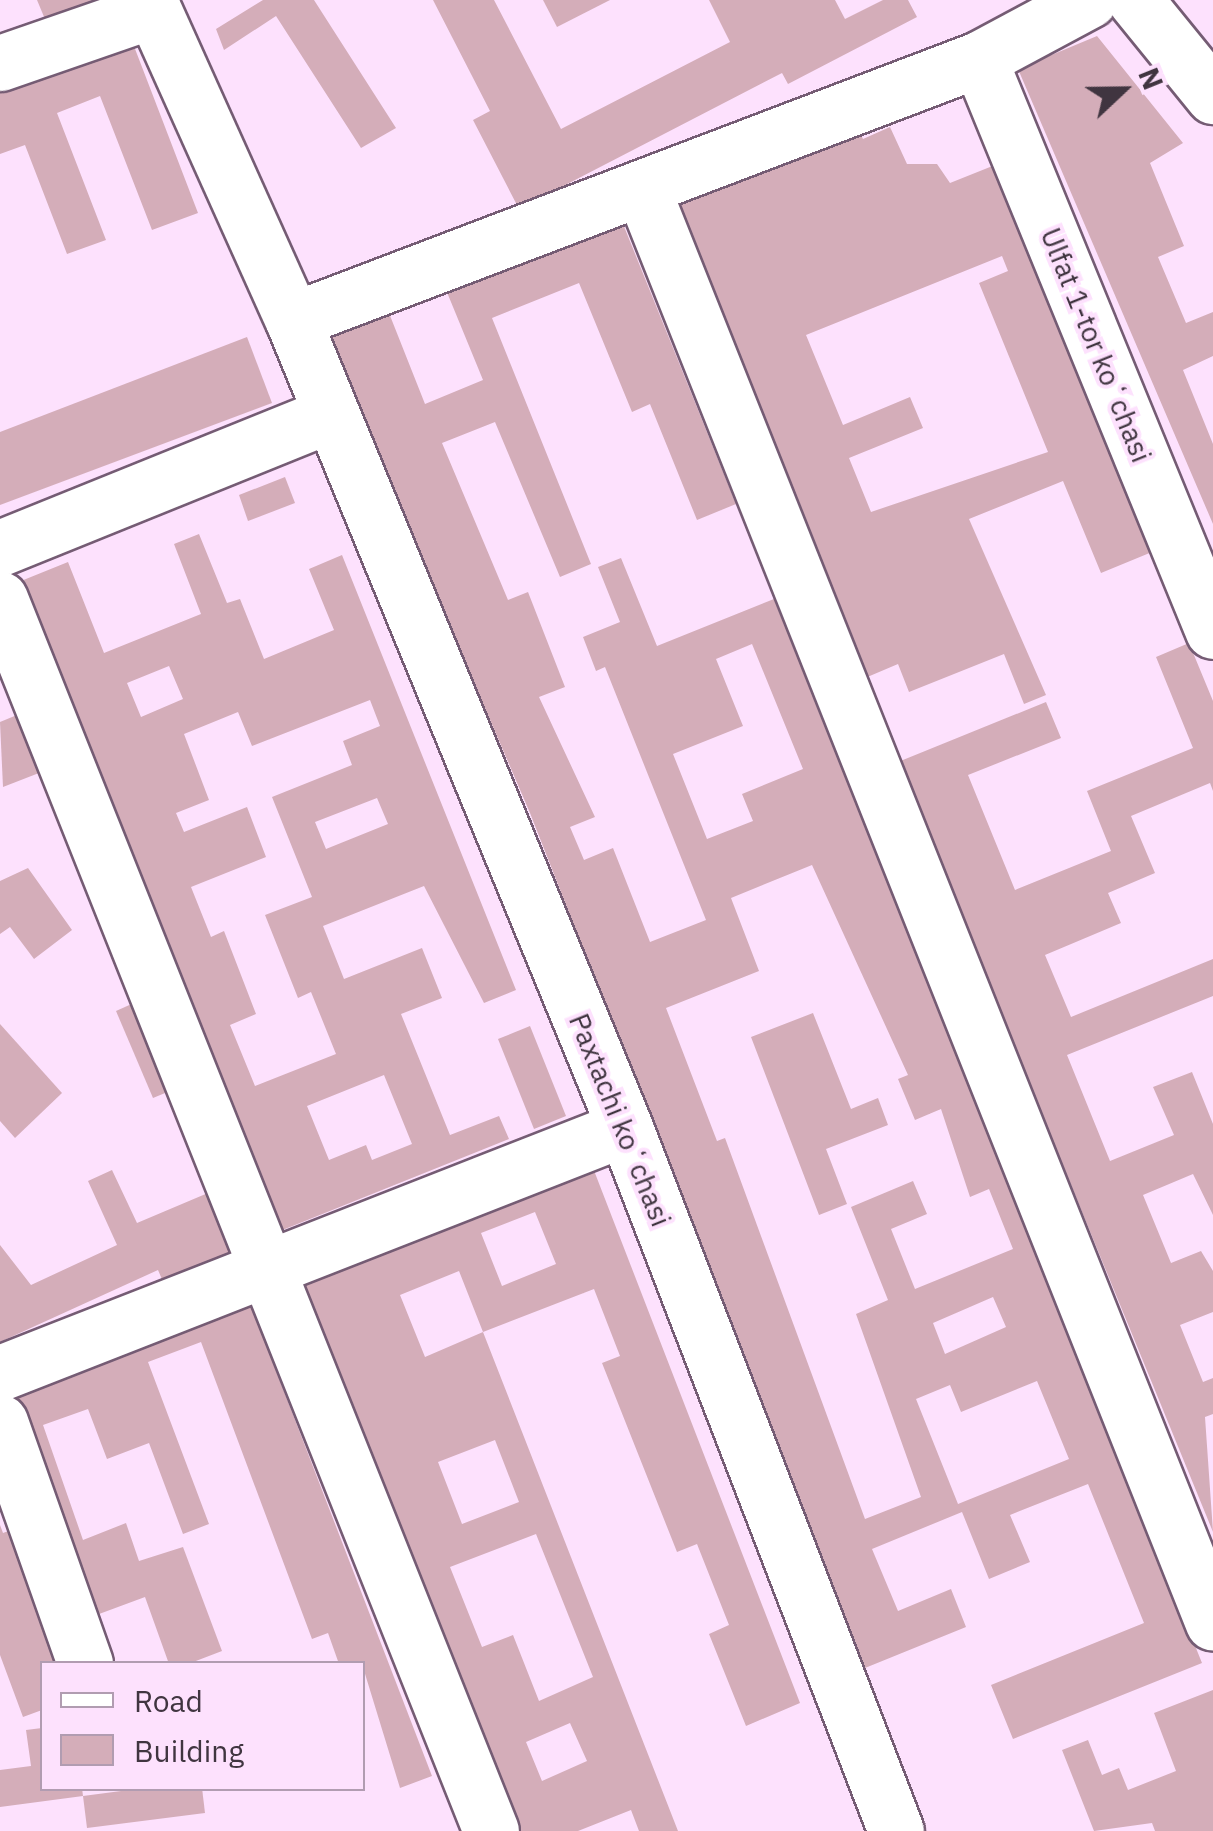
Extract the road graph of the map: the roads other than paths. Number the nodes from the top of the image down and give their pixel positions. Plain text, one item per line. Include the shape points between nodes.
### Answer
1 (1089, 0) edge
2 (1135, 0) edge
3 (151, 5) edge
4 (979, 59) junction
5 (0, 63) edge
6 (1213, 96) edge
7 (642, 188) junction
8 (293, 320) junction
9 (330, 415) junction
10 (0, 548) edge
11 (0, 599) edge
12 (1213, 631) edge
13 (625, 1128) junction
14 (265, 1267) junction
15 (0, 1373) edge
16 (0, 1422) edge
17 (1213, 1622) edge
18 (85, 1661) edge
19 (491, 1831) edge
20 (896, 1831) edge

1 - 4 street
2 - 6 street
3 - 5 street
3 - 8 street, Paxtachi koʻchasi
4 - 7 street
4 - 12 street, Ulfat 1-tor koʻchasi
7 - 8 street
7 - 17 street
8 - 9 street, Paxtachi koʻchasi
9 - 10 street
9 - 13 street, Paxtachi koʻchasi
11 - 14 street
13 - 14 street
13 - 20 street, Paxtachi koʻchasi
14 - 15 street
14 - 19 street
16 - 18 street

